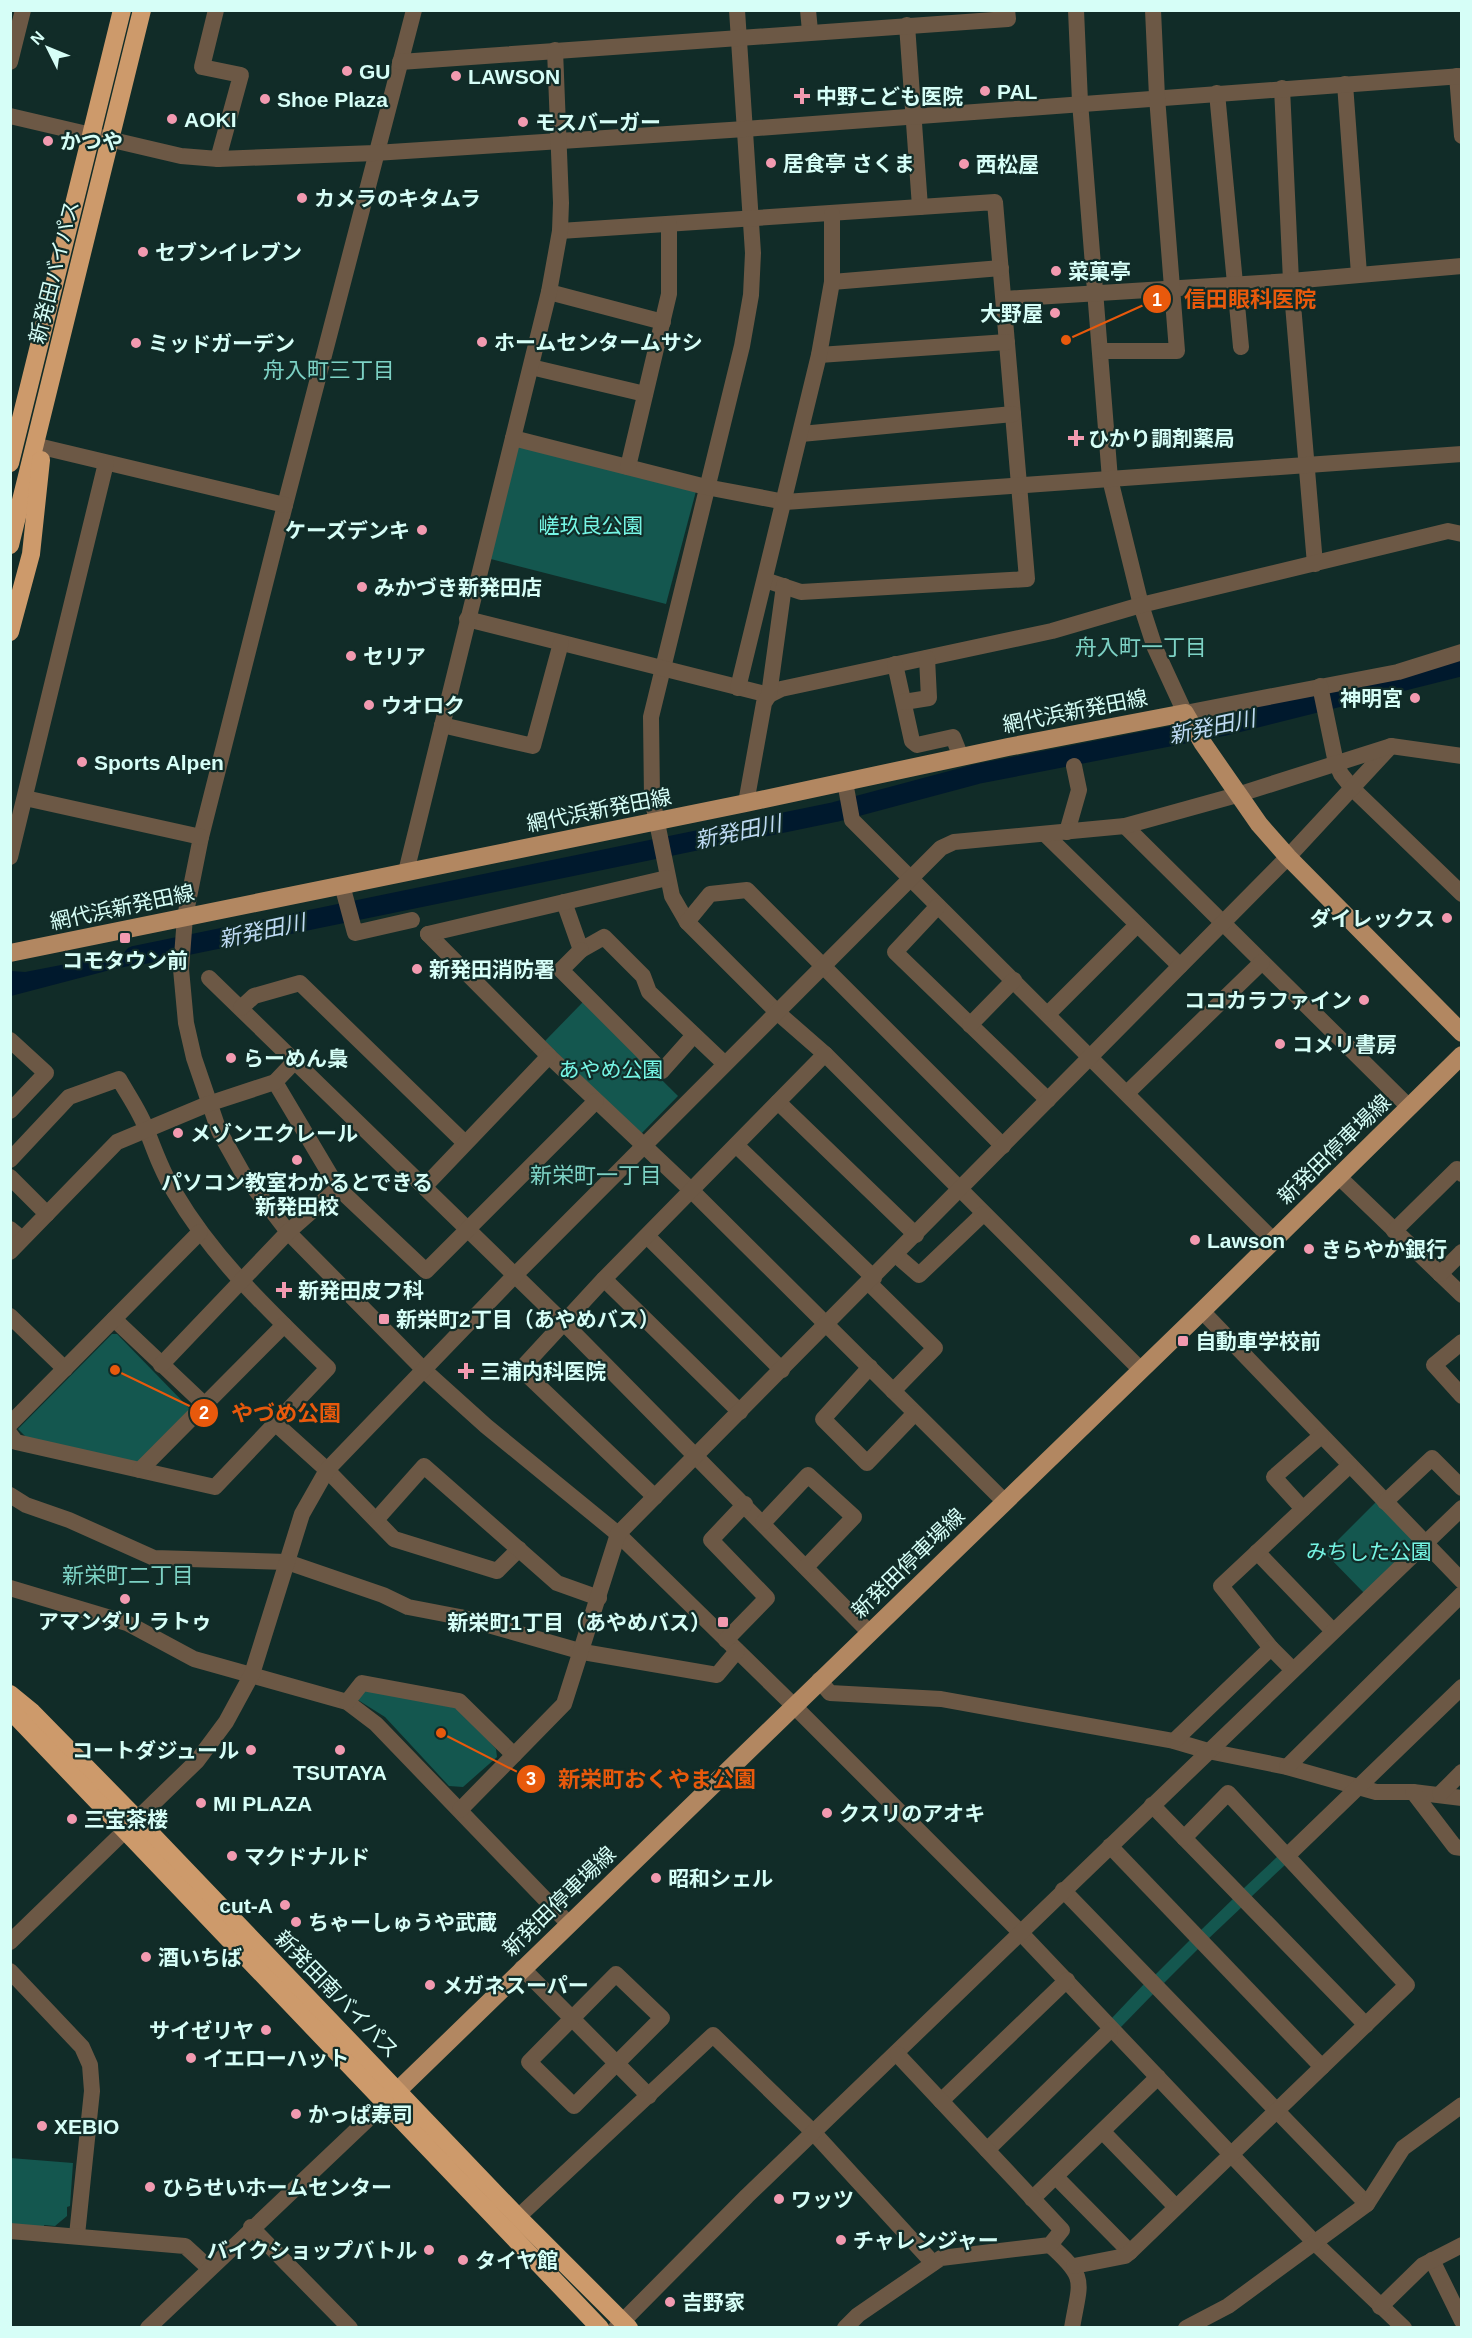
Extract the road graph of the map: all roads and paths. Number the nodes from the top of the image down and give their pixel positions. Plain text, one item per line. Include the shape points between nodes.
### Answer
1 (23, 10) edge
2 (122, 10) edge
3 (142, 10) edge
4 (216, 10) edge
5 (414, 10) edge
6 (737, 10) edge
7 (808, 10) edge
8 (1007, 10) edge
9 (1076, 10) edge
10 (1153, 10) edge
11 (872, 19) edge
12 (907, 25) junction
13 (810, 31) junction
14 (738, 36) junction
15 (555, 50) junction
16 (10, 62) edge
17 (400, 62) junction
18 (1459, 76) edge
19 (1345, 84) junction
20 (1282, 88) junction
21 (1217, 93) junction
22 (1157, 97) junction
23 (1080, 102) junction
24 (10, 116) edge
25 (914, 117) junction
26 (745, 129) junction
27 (101, 136) junction
28 (1461, 136) edge
29 (556, 142) junction
30 (375, 153) junction
31 (218, 159) junction
32 (920, 207) junction
33 (832, 214) junction
34 (751, 218) junction
35 (669, 224) junction
36 (560, 231) junction
37 (1461, 266) edge
38 (1001, 268) junction
39 (1359, 274) junction
40 (1291, 281) junction
41 (832, 282) junction
42 (1236, 284) junction
43 (1170, 288) junction
44 (549, 292) junction
45 (1097, 293) junction
46 (1004, 299) junction
47 (663, 322) junction
48 (1007, 342) junction
49 (1241, 347) dead end
50 (38, 348) junction
51 (1101, 351) junction
52 (819, 355) junction
53 (531, 366) junction
54 (49, 390) junction
55 (645, 394) junction
56 (1013, 414) junction
57 (10, 426) edge
58 (801, 434) junction
59 (513, 438) junction
60 (42, 447) junction
61 (1461, 454) edge
62 (10, 463) edge
63 (106, 463) junction
64 (1305, 465) junction
65 (628, 467) junction
66 (1110, 479) junction
67 (1020, 486) junction
68 (706, 487) junction
69 (785, 502) junction
70 (285, 505) junction
71 (1461, 534) edge
72 (10, 545) edge
73 (1315, 564) junction
74 (765, 580) junction
75 (784, 586) junction
76 (1141, 605) junction
77 (467, 619) junction
78 (10, 632) edge
79 (561, 643) junction
80 (1461, 652) edge
81 (927, 658) junction
82 (895, 664) junction
83 (661, 669) junction
84 (738, 688) junction
85 (1321, 689) junction
86 (769, 695) junction
87 (904, 702) junction
88 (1188, 717) junction
89 (442, 725) junction
90 (1392, 746) junction
91 (1461, 756) edge
92 (961, 757) junction
93 (1336, 763) junction
94 (1074, 766) dead end
95 (1353, 789) junction
96 (846, 790) junction
97 (1237, 795) junction
98 (25, 798) junction
99 (746, 803) junction
100 (1125, 826) junction
101 (657, 827) junction
102 (1067, 832) junction
103 (1046, 835) junction
104 (201, 837) junction
105 (10, 857) edge
106 (1288, 857) junction
107 (665, 871) junction
108 (406, 872) junction
109 (910, 878) junction
110 (342, 885) junction
111 (1461, 894) edge
112 (564, 902) junction
113 (938, 906) junction
114 (185, 916) junction
115 (412, 920) dead end
116 (687, 922) junction
117 (1222, 923) junction
118 (1137, 925) junction
119 (581, 950) junction
120 (10, 953) edge
121 (1262, 962) junction
122 (1180, 966) junction
123 (822, 968) junction
124 (209, 978) dead end
125 (1014, 980) junction
126 (241, 1008) junction
127 (778, 1013) junction
128 (1048, 1014) junction
129 (970, 1024) junction
130 (1461, 1033) edge
131 (694, 1035) junction
132 (10, 1040) edge
133 (825, 1054) junction
134 (549, 1056) junction
135 (1461, 1056) edge
136 (1091, 1057) junction
137 (295, 1061) junction
138 (725, 1064) junction
139 (275, 1082) junction
140 (1128, 1094) junction
141 (1048, 1100) junction
142 (596, 1101) junction
143 (778, 1102) junction
144 (208, 1104) junction
145 (1409, 1107) junction
146 (10, 1111) edge
147 (147, 1130) junction
148 (465, 1143) junction
149 (736, 1145) junction
150 (645, 1146) junction
151 (1003, 1146) junction
152 (10, 1160) edge
153 (1461, 1174) edge
154 (10, 1177) edge
155 (1339, 1177) junction
156 (424, 1187) junction
157 (338, 1188) junction
158 (959, 1190) junction
159 (692, 1191) junction
160 (47, 1214) junction
161 (983, 1214) junction
162 (468, 1230) junction
163 (1394, 1231) junction
164 (200, 1232) junction
165 (288, 1232) junction
166 (916, 1234) junction
167 (647, 1236) junction
168 (14, 1240) edge
169 (1273, 1240) junction
170 (1461, 1251) edge
171 (896, 1255) junction
172 (1440, 1274) junction
173 (515, 1275) junction
174 (604, 1279) junction
175 (871, 1280) junction
176 (240, 1283) junction
177 (1461, 1295) edge
178 (1202, 1311) junction
179 (10, 1316) edge
180 (114, 1319) junction
181 (562, 1322) junction
182 (284, 1325) junction
183 (828, 1325) junction
184 (1461, 1342) edge
185 (161, 1365) junction
186 (870, 1367) junction
187 (65, 1369) junction
188 (1140, 1369) junction
189 (783, 1370) junction
190 (424, 1371) junction
191 (893, 1391) junction
192 (1461, 1396) edge
193 (206, 1406) junction
194 (740, 1412) junction
195 (915, 1413) junction
196 (275, 1423) junction
197 (10, 1424) edge
198 (10, 1434) edge
199 (1322, 1436) junction
200 (697, 1455) junction
201 (1350, 1465) junction
202 (140, 1470) junction
203 (327, 1470) junction
204 (1461, 1488) edge
205 (10, 1495) edge
206 (655, 1497) junction
207 (1005, 1502) junction
208 (1385, 1502) junction
209 (745, 1504) junction
210 (1461, 1508) edge
211 (1303, 1509) junction
212 (376, 1520) junction
213 (763, 1522) junction
214 (618, 1534) junction
215 (1425, 1543) junction
216 (519, 1549) junction
217 (1257, 1552) junction
218 (287, 1562) junction
219 (806, 1567) junction
220 (1461, 1581) edge
221 (10, 1588) edge
222 (1461, 1594) edge
223 (599, 1598) junction
224 (1333, 1631) junction
225 (869, 1632) junction
226 (731, 1646) junction
227 (1271, 1648) junction
228 (582, 1652) junction
229 (1293, 1670) junction
230 (252, 1674) junction
231 (819, 1680) junction
232 (1461, 1687) edge
233 (10, 1694) edge
234 (347, 1701) junction
235 (793, 1705) junction
236 (10, 1710) edge
237 (1174, 1741) junction
238 (1208, 1751) junction
239 (514, 1755) junction
240 (1287, 1767) junction
241 (1461, 1772) edge
242 (1357, 1788) junction
243 (1413, 1792) junction
244 (1440, 1794) junction
245 (1461, 1798) edge
246 (1152, 1805) junction
247 (460, 1810) junction
248 (132, 1825) junction
249 (1184, 1838) junction
250 (1110, 1846) junction
251 (1461, 1848) edge
252 (1288, 1855) junction
253 (1063, 1890) junction
254 (568, 1923) junction
255 (1020, 1932) junction
256 (10, 1942) edge
257 (522, 1968) junction
258 (10, 1971) edge
259 (1067, 1980) junction
260 (572, 2019) junction
261 (1366, 2025) junction
262 (1110, 2030) junction
263 (897, 2054) junction
264 (617, 2064) junction
265 (1322, 2067) junction
266 (1158, 2077) junction
267 (391, 2096) junction
268 (649, 2096) junction
269 (941, 2102) junction
270 (1461, 2105) edge
271 (1277, 2110) junction
272 (813, 2132) junction
273 (1103, 2132) junction
274 (987, 2150) junction
275 (1232, 2153) junction
276 (1056, 2177) junction
277 (1032, 2199) junction
278 (1367, 2204) junction
279 (1176, 2207) junction
280 (518, 2217) junction
281 (251, 2227) junction
282 (10, 2231) edge
283 (77, 2235) junction
284 (1314, 2242) junction
285 (1050, 2245) junction
286 (1461, 2245) edge
287 (1130, 2252) junction
288 (1432, 2260) junction
289 (933, 2264) junction
290 (1074, 2266) junction
291 (209, 2268) junction
292 (1380, 2307) junction
293 (1461, 2318) edge
294 (622, 2325) edge
295 (148, 2328) edge
296 (350, 2328) edge
297 (600, 2328) edge
298 (845, 2328) edge
299 (1072, 2328) edge
300 (1186, 2328) edge
301 (1404, 2328) edge

1 - 16 street
2 - 27 highway, 新発田バイパス
3 - 27 highway, 新発田バイパス
4 - 31 street via 202,67 241,75
5 - 17 street
6 - 14 street
7 - 13 street
8 - 12 street via 1008,18
9 - 23 street
10 - 22 street
11 - 12 street
11 - 13 street
12 - 25 street
13 - 14 street
14 - 15 street
14 - 26 street
15 - 17 street
15 - 29 street
17 - 30 street
18 - 19 street
18 - 28 street
19 - 20 street
19 - 39 street
20 - 21 street
20 - 40 street
21 - 22 street
21 - 42 street
22 - 23 street
22 - 43 street
23 - 25 street
23 - 45 street
24 - 27 street
25 - 26 street
25 - 32 street
26 - 29 street
26 - 34 street
27 - 31 street via 182,156
27 - 50 highway, 新発田バイパス
27 - 54 highway, 新発田バイパス
29 - 30 street
29 - 36 street
30 - 31 street
30 - 70 street
32 - 33 street
32 - 38 street via 995,202
33 - 34 street
33 - 41 street
34 - 35 street
34 - 68 street via 751,295
35 - 36 street
35 - 47 street via 669,294
36 - 44 street
37 - 39 street
38 - 41 street
38 - 46 street
39 - 40 street
40 - 42 street
40 - 64 street
41 - 52 street
42 - 43 street
42 - 49 street
43 - 45 street
43 - 51 street via 1177,351
44 - 47 street
44 - 53 street
45 - 46 street
45 - 51 street
46 - 48 street
47 - 55 street
48 - 52 street
48 - 56 street
50 - 57 highway
50 - 62 highway, 新発田バイパス
51 - 66 street
52 - 58 street
53 - 55 street
53 - 59 street
54 - 60 highway
54 - 72 highway, 新発田バイパス
55 - 65 street
56 - 58 street
56 - 67 street
58 - 69 street
59 - 65 street
59 - 77 street
60 - 63 street
60 - 78 highway via 31,554
61 - 64 street
63 - 70 street
63 - 98 street
64 - 66 street
64 - 73 street
65 - 68 street
66 - 67 street
66 - 76 street
67 - 69 street
67 - 75 street via 1027,579 801,592
68 - 69 street
68 - 83 street
69 - 74 street
70 - 104 street
71 - 73 street via 1448,531
73 - 76 street
74 - 75 street
74 - 84 street
75 - 86 street
76 - 81 street via 1052,631
76 - 88 street via 1155,648
77 - 79 street
77 - 89 street
79 - 83 street
79 - 89 street via 533,746
80 - 85 street via 1398,672
81 - 82 street
81 - 87 street via 929,698
82 - 86 street via 781,688
82 - 87 street
83 - 84 street
83 - 101 street via 651,717 650,767
84 - 86 street
85 - 88 street
85 - 93 street
86 - 99 street via 764,703
87 - 92 street via 912,741 917,745 953,737
88 - 92 main road, 網代浜新発田線
88 - 97 main road
89 - 108 street
90 - 91 street
90 - 93 street
90 - 95 street
92 - 96 main road, 網代浜新発田線
93 - 95 street
93 - 97 street
94 - 102 street via 1079,790
95 - 106 street
95 - 111 street
96 - 99 main road, 網代浜新発田線
96 - 109 street via 852,820
97 - 100 street
97 - 106 main road
98 - 104 street
98 - 105 street
99 - 101 main road, 網代浜新発田線
100 - 102 street
100 - 117 street
101 - 107 street
101 - 108 main road, 網代浜新発田線
102 - 103 street
103 - 109 street via 954,842 941,848
103 - 118 street
104 - 114 street
106 - 117 street
106 - 130 main road
107 - 112 street
107 - 116 street via 672,896
108 - 110 main road, 網代浜新発田線
109 - 113 street
109 - 123 street
110 - 114 main road, 網代浜新発田線
110 - 115 street via 355,933
112 - 119 street
112 - 134 street via 428,934
113 - 125 street
113 - 129 street via 895,952
114 - 120 main road, 網代浜新発田線
114 - 144 street via 181,969 186,1023
116 - 123 street via 710,894 747,890
116 - 127 street
117 - 121 street
117 - 122 street
118 - 122 street
118 - 128 street
119 - 131 street via 604,937 643,976 649,992
119 - 131 street via 561,970 662,1071
121 - 140 street
121 - 145 street
122 - 136 street
123 - 127 street
123 - 151 street
124 - 126 street
125 - 128 street
125 - 129 street
126 - 137 street
126 - 148 street via 254,996 300,983
127 - 133 street
127 - 138 street
128 - 136 street
129 - 141 street
131 - 138 street
132 - 146 street via 46,1073
133 - 143 street
133 - 158 street
134 - 142 street
134 - 148 street
135 - 145 main road, 新発田停車場線
136 - 140 street
136 - 141 street
137 - 139 street
137 - 156 street
138 - 150 street
139 - 144 street
139 - 157 street
140 - 169 street
141 - 151 street
142 - 150 street
142 - 162 street
143 - 149 street
143 - 166 street
144 - 147 street
144 - 165 street via 242,1172
145 - 155 main road, 新発田停車場線
147 - 152 street via 119,1079 69,1097
147 - 160 street via 117,1142
147 - 164 street via 174,1192
148 - 156 street
149 - 159 street
149 - 175 street
150 - 159 street
150 - 173 street
151 - 158 street
153 - 163 street via 1457,1169
154 - 160 street
155 - 163 street
155 - 169 main road, 新発田停車場線
156 - 162 street
157 - 162 street via 426,1271
157 - 165 street
158 - 161 street
158 - 166 street
159 - 167 street
159 - 183 street
160 - 168 street
161 - 171 street via 919,1275
161 - 188 street
162 - 173 street
163 - 172 street
164 - 176 street
164 - 180 street
165 - 176 street
165 - 190 street
166 - 171 street
167 - 174 street
167 - 189 street
169 - 178 main road, 新発田停車場線
170 - 172 street
171 - 175 street
172 - 177 street
173 - 181 street
173 - 190 street
174 - 181 street
174 - 194 street
175 - 183 street
175 - 191 street via 935,1348
176 - 182 street
176 - 185 street
178 - 188 main road, 新発田停車場線
178 - 199 street
179 - 187 street
180 - 185 street
180 - 187 street
181 - 200 street
181 - 206 street via 520,1369
182 - 193 street
182 - 196 street via 328,1368
183 - 186 street
183 - 189 street
184 - 192 street via 1434,1365
185 - 193 street
186 - 191 street
186 - 195 street via 823,1419 867,1463
187 - 197 street
188 - 207 main road, 新発田停車場線
189 - 194 street
190 - 203 street
190 - 214 street
191 - 195 street
193 - 202 street
194 - 200 street
195 - 207 street
196 - 202 street via 215,1486
196 - 203 street
198 - 202 street via 16,1443
199 - 201 street
199 - 211 street via 1274,1477
200 - 206 street
200 - 209 street
201 - 208 street
201 - 211 street
203 - 212 street
203 - 218 street via 302,1514
204 - 208 street via 1432,1458
205 - 218 street via 154,1558
206 - 214 street
207 - 225 main road, 新発田停車場線
208 - 215 street
209 - 213 street
209 - 226 street via 711,1540 767,1598
210 - 215 street
211 - 217 street
212 - 216 street via 394,1539 497,1571
212 - 216 street via 424,1466
213 - 219 street
213 - 219 street via 808,1475 854,1517
214 - 223 street
214 - 226 street
215 - 220 street
215 - 224 street
216 - 223 street via 557,1583
217 - 224 street
217 - 227 street via 1221,1586
218 - 228 street via 408,1607 460,1617
218 - 230 street
219 - 225 street
221 - 230 street via 127,1623 194,1659
222 - 240 street
223 - 228 street
224 - 229 street
225 - 231 main road, 新発田停車場線
226 - 228 street via 717,1675
226 - 235 street
227 - 229 street
227 - 237 street
228 - 239 street via 564,1704
229 - 238 street
230 - 234 street
230 - 248 street via 215,1738
231 - 235 main road, 新発田停車場線
231 - 237 street via 830,1693 940,1699
232 - 242 street
233 - 248 highway, 新発田南バイパス
234 - 239 street via 362,1683 459,1701
234 - 247 street via 376,1724
235 - 254 main road, 新発田停車場線
235 - 255 street
236 - 248 highway, 新発田南バイパス
237 - 238 street
238 - 240 street
238 - 246 street
239 - 247 street
240 - 242 street
241 - 244 street
242 - 243 street
242 - 252 street
243 - 244 street
243 - 251 street via 1455,1847
244 - 245 street
246 - 249 street
246 - 250 street
247 - 254 street
248 - 256 street
248 - 267 highway, 新発田南バイパス
249 - 252 street via 1228,1793
249 - 261 street
250 - 253 street
250 - 265 street
252 - 261 street via 1407,1984
253 - 255 street
253 - 271 street
254 - 257 main road, 新発田停車場線
255 - 259 street
255 - 263 street
257 - 260 street
257 - 267 main road, 新発田停車場線
258 - 283 street via 82,2047 90,2065 92,2091
259 - 262 street
259 - 269 street
260 - 264 street
260 - 264 street via 529,2062 574,2106
260 - 264 street via 616,1974 662,2018
261 - 265 street
262 - 266 street
262 - 274 street
263 - 269 street
263 - 272 street
264 - 268 street
265 - 271 street
266 - 273 street
266 - 275 street
267 - 280 highway, 新発田南バイパス
267 - 281 street
267 - 297 highway, 新発田南バイパス
268 - 272 street via 713,2036
268 - 280 street
269 - 274 street
270 - 278 street via 1403,2148
271 - 275 street
271 - 278 street
272 - 289 street
272 - 294 street
273 - 276 street
273 - 279 street
274 - 277 street
275 - 279 street
275 - 284 street
276 - 277 street
276 - 287 street
277 - 285 street via 1062,2230
278 - 284 street
279 - 287 street
280 - 294 highway, 新発田南バイパス
281 - 291 street
281 - 296 street
282 - 283 street
283 - 291 street via 185,2246
284 - 292 street
284 - 300 street via 1228,2306
285 - 289 street via 941,2258
285 - 290 street
286 - 288 street
287 - 290 street
288 - 292 street
288 - 293 street
289 - 298 street
290 - 299 street via 1080,2279
291 - 295 street
292 - 301 street

